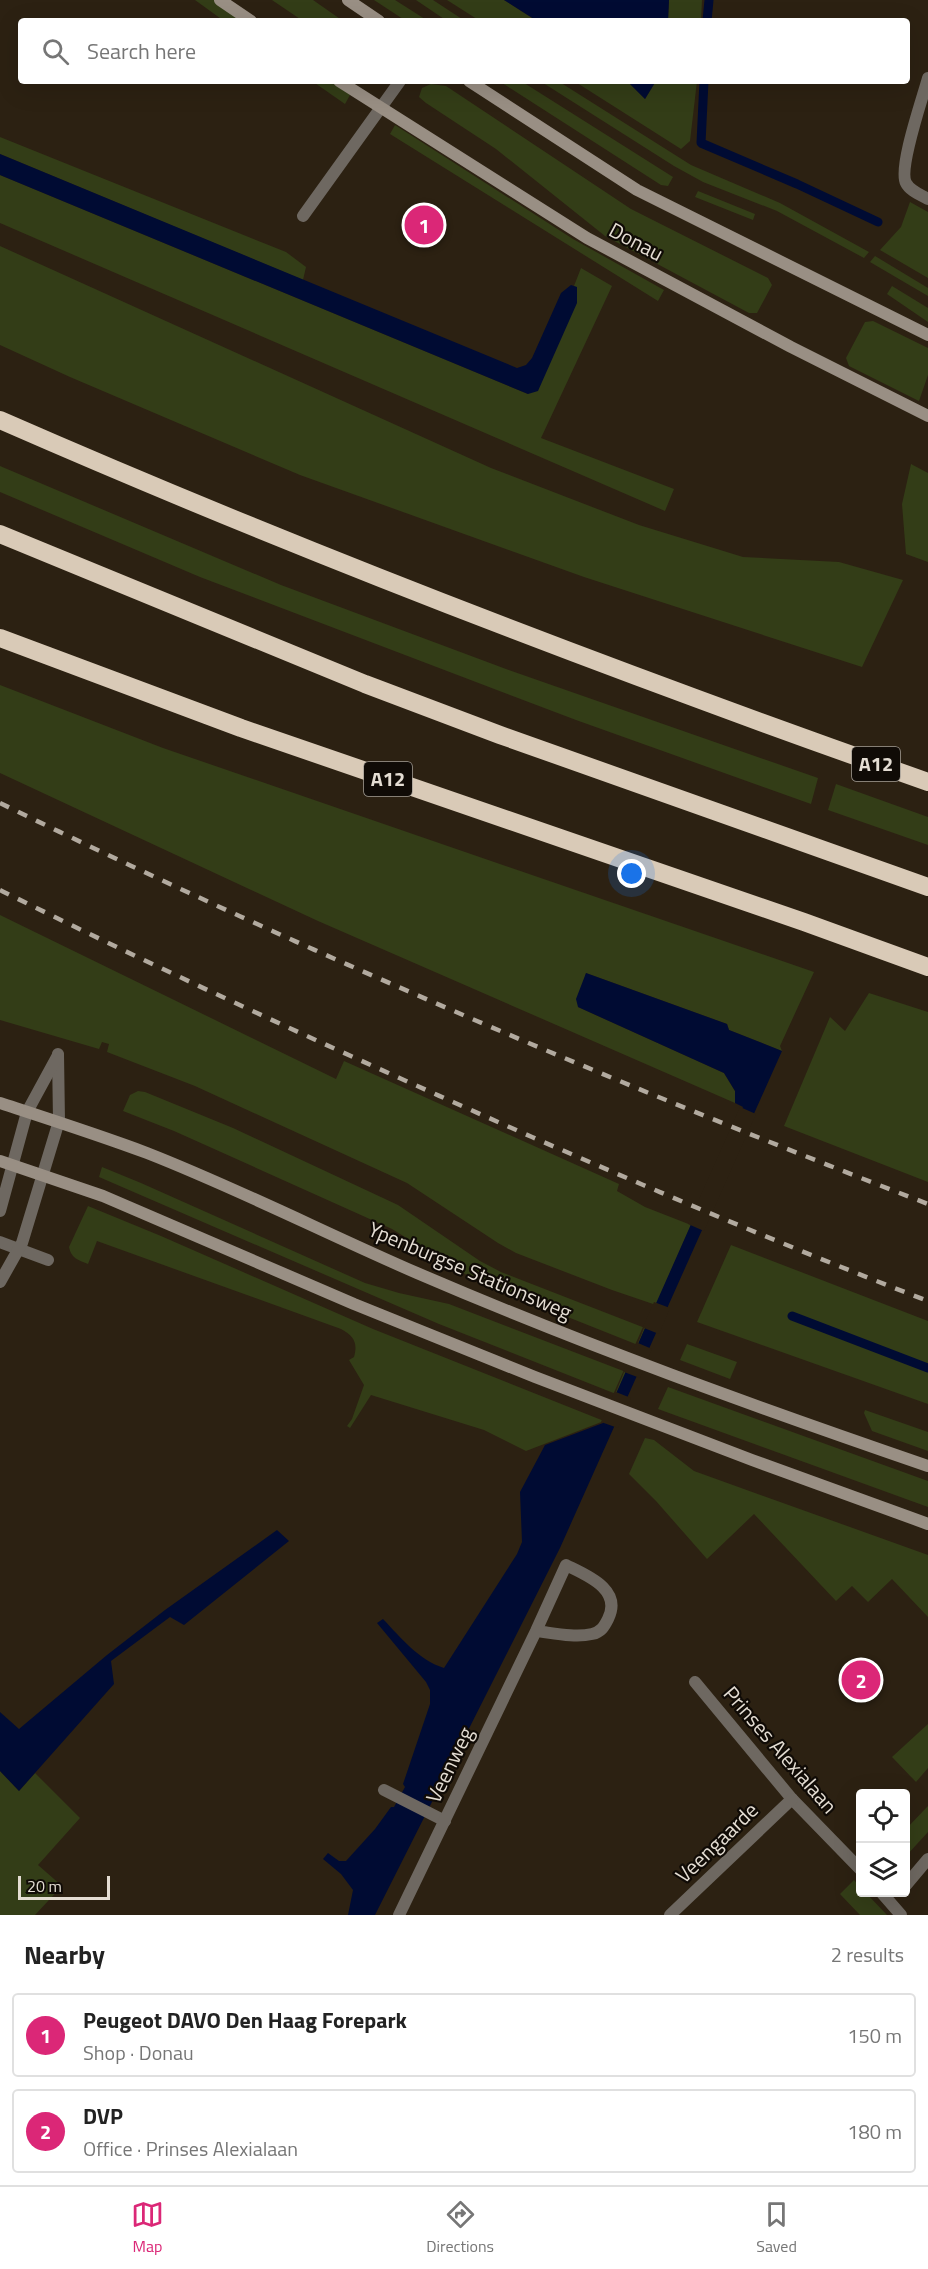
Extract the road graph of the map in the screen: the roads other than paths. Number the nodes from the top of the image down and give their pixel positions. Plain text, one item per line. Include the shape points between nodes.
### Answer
1 (220, 0) edge
2 (348, 0) edge
3 (247, 18) edge
4 (375, 18) edge
5 (928, 78) edge
6 (344, 84) edge
7 (398, 84) edge
8 (474, 84) edge
9 (380, 108) junction
10 (928, 199) edge
11 (303, 216) dead end
12 (928, 335) edge
13 (928, 416) edge
14 (0, 420) edge
15 (0, 534) edge
16 (0, 638) edge
17 (928, 783) edge
18 (925, 886) edge
19 (928, 967) edge
20 (0, 1103) edge
21 (27, 1112) junction
22 (59, 1121) junction
23 (6, 1163) edge
24 (43, 1175) junction
25 (0, 1211) edge
26 (0, 1242) edge
27 (19, 1249) junction
28 (48, 1260) dead end
29 (0, 1282) edge
30 (928, 1466) edge
31 (928, 1524) edge
32 (536, 1631) junction
33 (695, 1682) dead end
34 (384, 1790) dead end
35 (792, 1799) junction
36 (445, 1821) junction
37 (928, 1859) edge
38 (856, 1864) edge
39 (910, 1881) edge
40 (884, 1897) edge
41 (896, 1897) edge
42 (890, 1904) junction
43 (399, 1915) edge
44 (670, 1915) edge
45 (901, 1915) edge

1 - 3 main road
2 - 4 main road
5 - 10 street via 904,178 910,189
6 - 9 main road, Donau
7 - 9 street
8 - 12 main road via 637,190
9 - 11 street
9 - 13 main road, Donau via 587,238
14 - 17 highway, A12 via 347,567 550,646
15 - 18 highway via 365,684
16 - 19 highway, A12 via 241,728
20 - 21 main road, Ypenburgse Stationsweg
21 - 22 main road, Ypenburgse Stationsweg
21 - 22 street via 58,1054
21 - 23 street
22 - 24 street
22 - 30 main road, Ypenburgse Stationsweg via 149,1154 416,1272 630,1357
23 - 24 main road
23 - 25 street
24 - 27 street
24 - 31 main road via 103,1196 365,1309 608,1406
26 - 27 street
27 - 28 street
27 - 29 street
32 - 32 street, Veenweg via 566,1565 596,1580 609,1595 610,1615 604,1629 569,1635
32 - 36 street, Veenweg
33 - 35 street, Prinses Alexialaan
34 - 36 street
35 - 38 street, Prinses Alexialaan
35 - 44 street, Veengaarde
36 - 43 street, Veenweg
37 - 39 street
40 - 42 street
41 - 42 street
42 - 45 street

